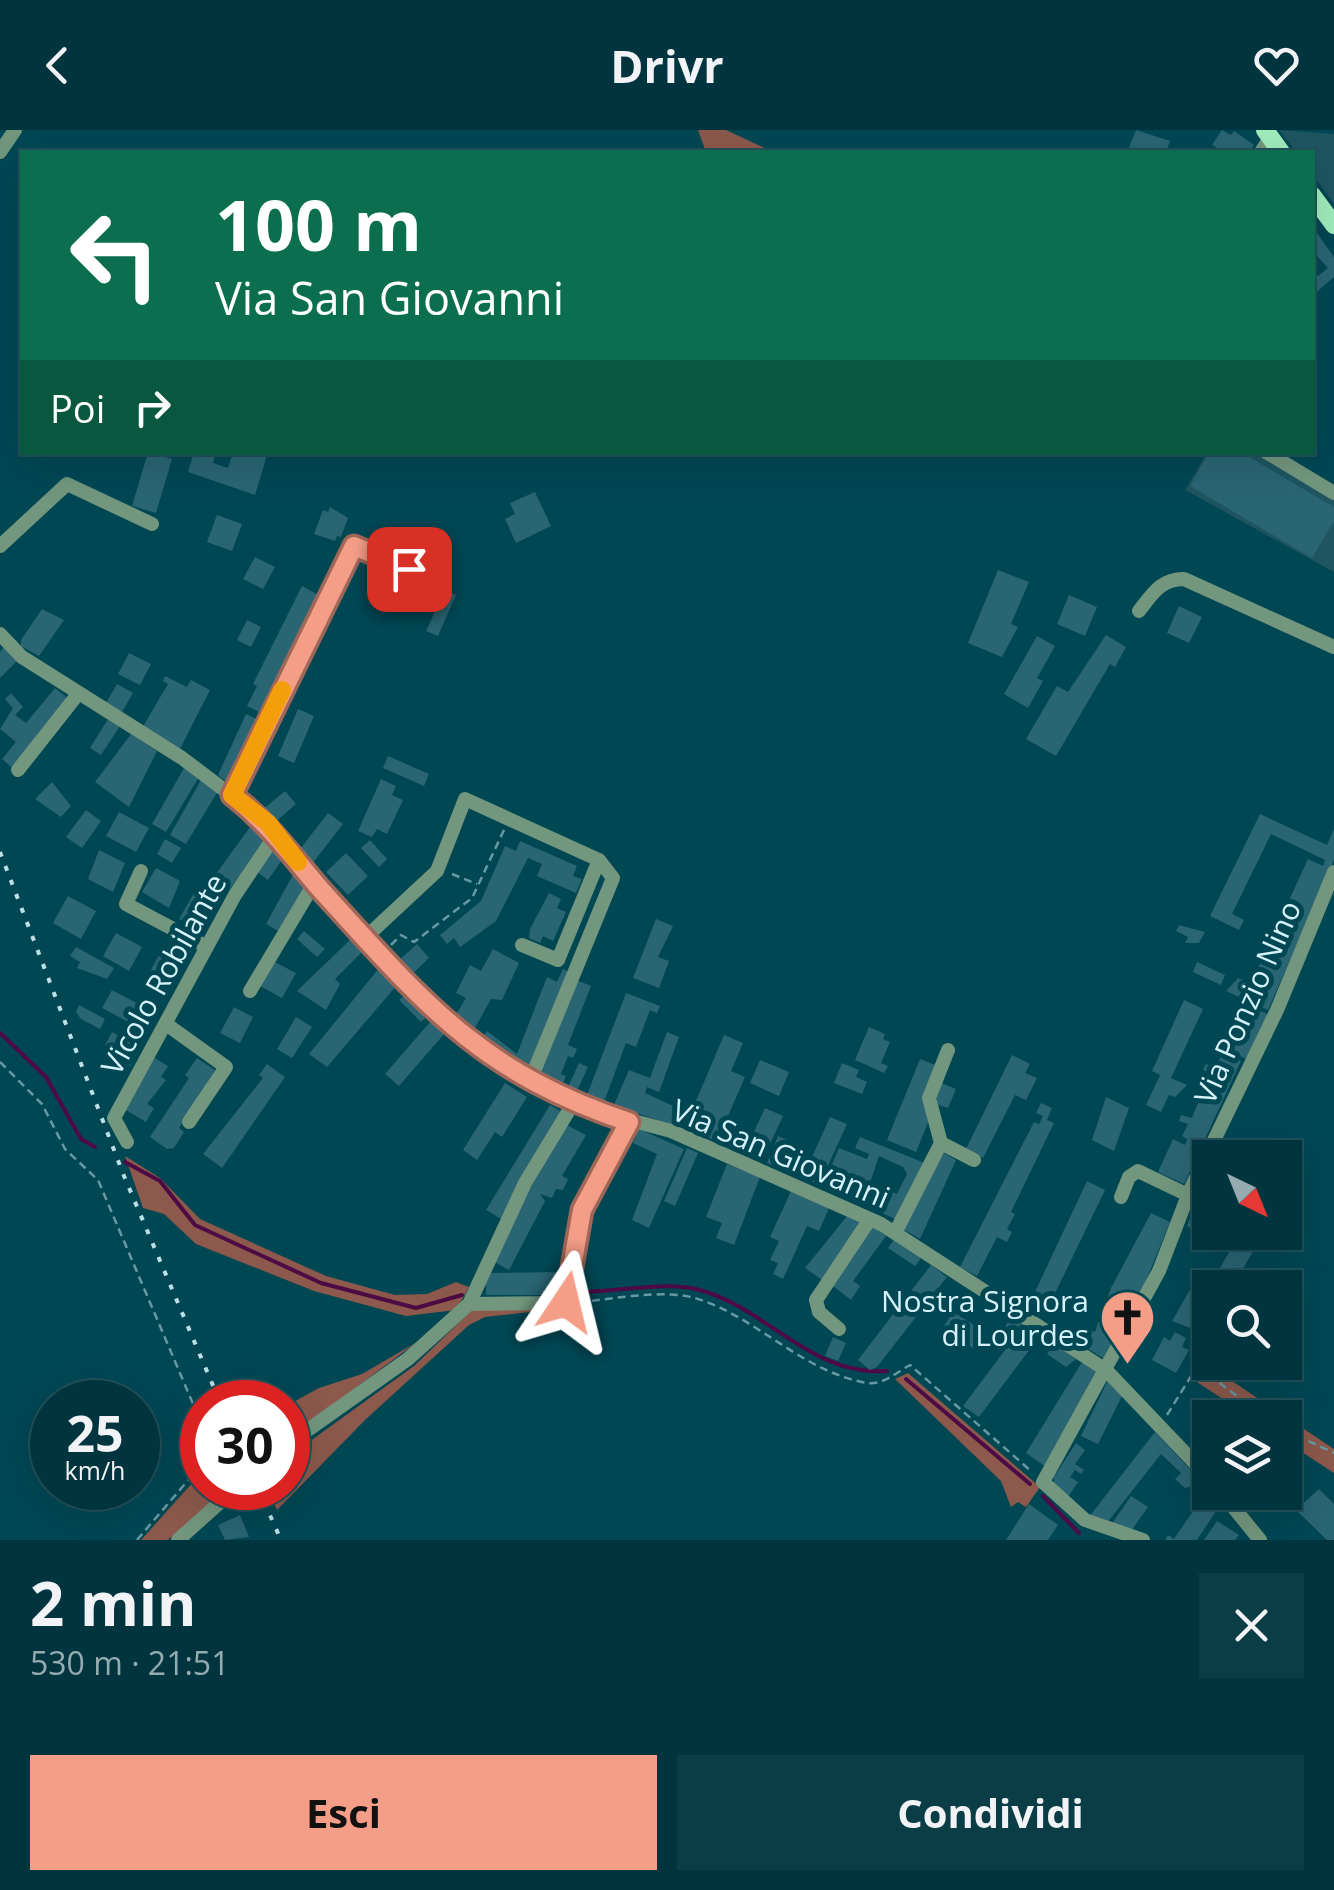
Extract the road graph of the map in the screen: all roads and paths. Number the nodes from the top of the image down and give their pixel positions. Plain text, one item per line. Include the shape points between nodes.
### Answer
1 (14, 130) edge
2 (0, 152) edge
3 (1315, 199) edge
4 (1334, 224) edge
5 (1271, 455) edge
6 (1334, 492) edge
7 (152, 524) dead end
8 (0, 546) edge
9 (409, 569) dead end
10 (1139, 611) dead end
11 (0, 634) edge
12 (1334, 648) edge
13 (78, 694) junction
14 (18, 770) dead end
15 (232, 795) junction
16 (509, 819) junction
17 (276, 834) junction
18 (599, 860) junction
19 (438, 868) junction
20 (142, 871) dead end
21 (1334, 872) edge
22 (315, 882) junction
23 (478, 885) junction
24 (365, 938) junction
25 (522, 944) dead end
26 (207, 947) junction
27 (381, 956) junction
28 (250, 991) dead end
29 (166, 1024) junction
30 (948, 1050) dead end
31 (0, 1062) edge
32 (530, 1081) junction
33 (574, 1102) junction
34 (188, 1122) dead end
35 (629, 1122) junction
36 (127, 1142) dead end
37 (941, 1143) junction
38 (974, 1160) dead end
39 (1188, 1195) junction
40 (1121, 1196) dead end
41 (870, 1219) junction
42 (895, 1233) junction
43 (566, 1302) junction
44 (469, 1304) junction
45 (840, 1329) dead end
46 (1106, 1370) junction
47 (183, 1380) edge
48 (1243, 1400) edge
49 (1160, 1424) junction
50 (310, 1428) edge
51 (1302, 1438) edge
52 (1334, 1452) edge
53 (1192, 1459) edge
54 (1043, 1482) junction
55 (180, 1490) edge
56 (211, 1510) edge
57 (1236, 1510) edge
58 (137, 1540) edge
59 (178, 1540) edge
60 (1143, 1540) edge
61 (1260, 1540) edge

1 - 2 street
3 - 4 main road
5 - 6 street
7 - 8 street via 67,484
9 - 15 street via 354,546
10 - 12 street via 1159,586 1184,578
11 - 13 street, Via San Giovanni
13 - 14 street
13 - 15 street, Via San Giovanni
15 - 17 street, Via San Giovanni
16 - 18 street
16 - 19 street via 465,799
16 - 23 path
17 - 22 street, Via San Giovanni
17 - 26 street, Vicolo Robilante
18 - 25 street via 558,960
18 - 32 street via 613,878
19 - 23 path
19 - 24 street
20 - 26 street via 126,904
21 - 39 street, Via Ponzio Nino via 1278,1010
22 - 24 street, Via San Giovanni
22 - 28 street
23 - 27 path via 472,898 414,942 401,935
24 - 27 street, Via San Giovanni
26 - 29 street, Vicolo Robilante
27 - 32 street, Via San Giovanni via 446,1024
29 - 34 street via 226,1066
29 - 36 street, Vicolo Robilante via 114,1118
30 - 37 street via 929,1098
31 - 47 path via 42,1104 65,1149 98,1180
32 - 33 street, Via San Giovanni
33 - 35 street, Via San Giovanni
33 - 44 street via 517,1199
35 - 41 street, Via San Giovanni via 670,1132
35 - 43 street via 582,1210
37 - 38 street
37 - 42 street
39 - 40 street via 1138,1171
39 - 46 street, Via Ponzio Nino via 1158,1271
41 - 42 street, Via San Giovanni
41 - 45 street via 816,1300 819,1312
42 - 46 street, Via San Giovanni
43 - 44 street
43 - 54 path via 688,1296 806,1359 869,1384 910,1365
44 - 50 street
46 - 49 street, Via San Giovanni
46 - 54 street, Via Ponzio Nino
48 - 49 path via 1193,1373
49 - 53 street, Via San Giovanni
51 - 52 path
54 - 60 street via 1085,1520
55 - 58 path
56 - 59 street
57 - 61 street

